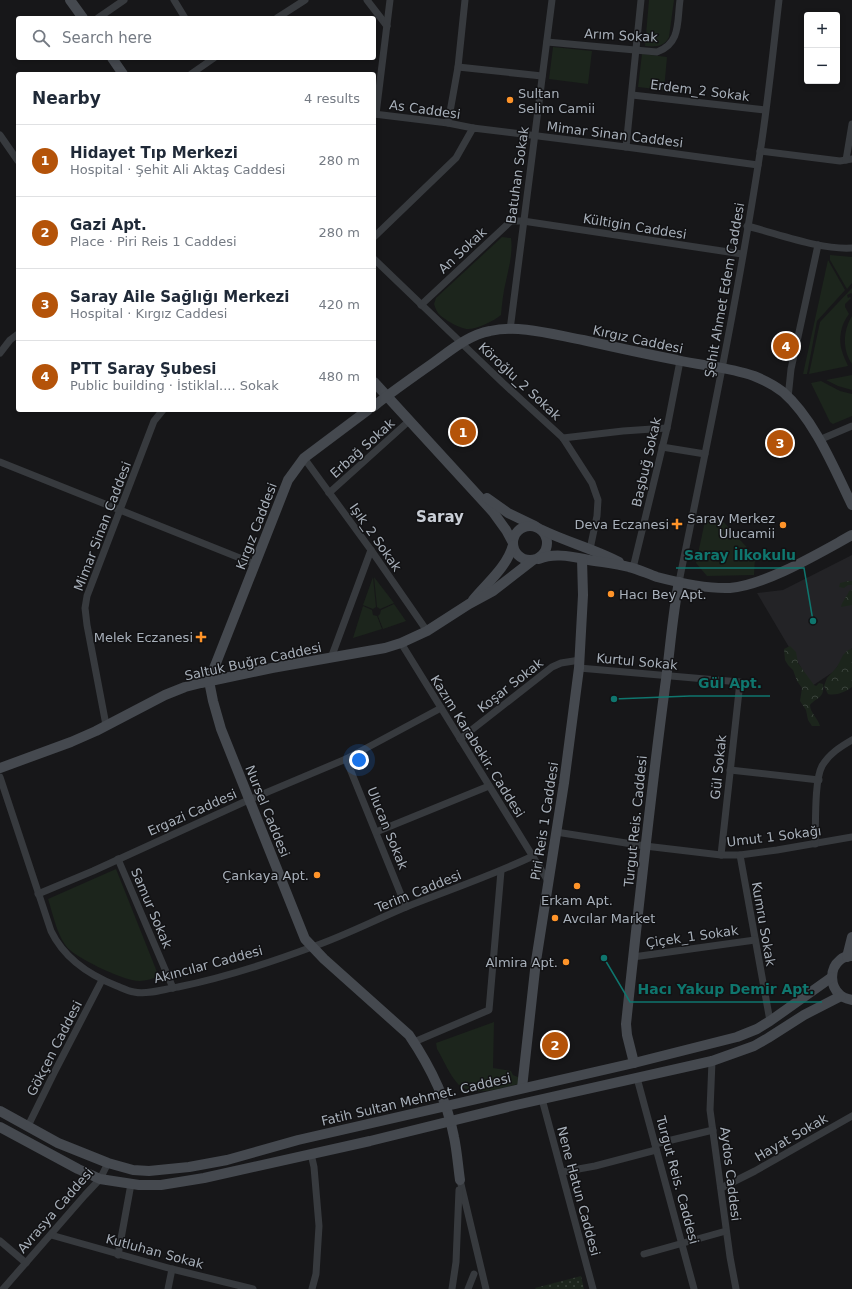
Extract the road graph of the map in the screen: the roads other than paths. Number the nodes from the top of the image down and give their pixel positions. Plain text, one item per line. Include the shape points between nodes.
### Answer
1 (70, 0) edge
2 (124, 0) edge
3 (174, 0) edge
4 (305, 0) edge
5 (367, 0) edge
6 (390, 0) edge
7 (465, 0) edge
8 (552, 0) edge
9 (641, 0) edge
10 (680, 0) edge
11 (779, 0) edge
12 (82, 16) edge
13 (101, 16) edge
14 (184, 16) edge
15 (280, 16) edge
16 (387, 26) junction
17 (547, 42) junction
18 (636, 50) junction
19 (113, 60) edge
20 (210, 60) edge
21 (458, 67) junction
22 (122, 72) edge
23 (194, 72) edge
24 (542, 76) junction
25 (632, 95) junction
26 (376, 107) edge
27 (765, 110) junction
28 (376, 114) edge
29 (448, 123) junction
30 (852, 124) edge
31 (473, 128) junction
32 (0, 135) edge
33 (535, 136) junction
34 (626, 147) junction
35 (760, 151) junction
36 (16, 158) edge
37 (849, 159) edge
38 (758, 165) junction
39 (523, 221) junction
40 (747, 226) junction
41 (376, 235) edge
42 (818, 245) junction
43 (852, 248) edge
44 (742, 254) junction
45 (376, 261) edge
46 (421, 305) junction
47 (510, 330) junction
48 (16, 336) edge
49 (462, 343) junction
50 (0, 353) edge
51 (680, 361) junction
52 (723, 367) junction
53 (376, 384) edge
54 (387, 396) junction
55 (788, 398) junction
56 (376, 404) edge
57 (161, 412) edge
58 (365, 412) edge
59 (410, 420) junction
60 (852, 426) edge
61 (667, 428) junction
62 (563, 438) junction
63 (819, 440) junction
64 (662, 447) junction
65 (705, 454) junction
66 (304, 458) junction
67 (0, 462) edge
68 (461, 476) junction
69 (330, 493) junction
70 (852, 505) edge
71 (120, 511) junction
72 (538, 528) junction
73 (852, 535) edge
74 (513, 544) junction
75 (590, 548) junction
76 (371, 550) junction
77 (582, 559) junction
78 (536, 560) junction
79 (254, 564) junction
80 (630, 567) junction
81 (679, 582) junction
82 (469, 604) junction
83 (426, 631) junction
84 (401, 643) junction
85 (331, 658) junction
86 (580, 664) junction
87 (667, 675) junction
88 (209, 681) junction
89 (740, 682) joint
90 (441, 708) junction
91 (106, 725) junction
92 (460, 739) junction
93 (852, 740) edge
94 (346, 759) junction
95 (0, 768) edge
96 (730, 770) junction
97 (0, 777) edge
98 (819, 780) junction
99 (489, 786) junction
100 (250, 800) junction
101 (376, 832) junction
102 (556, 832) junction
103 (852, 837) edge
104 (815, 844) junction
105 (645, 846) junction
106 (740, 854) junction
107 (721, 855) junction
108 (532, 856) junction
109 (118, 859) junction
110 (501, 871) junction
111 (548, 881) junction
112 (38, 894) junction
113 (406, 907) junction
114 (852, 937) edge
115 (755, 940) junction
116 (312, 947) junction
117 (849, 956) edge
118 (633, 957) junction
119 (832, 977) junction
120 (102, 980) junction
121 (173, 988) junction
122 (841, 996) junction
123 (852, 1000) edge
124 (770, 1021) junction
125 (414, 1042) junction
126 (712, 1061) junction
127 (634, 1063) junction
128 (637, 1078) junction
129 (522, 1088) junction
130 (542, 1099) junction
131 (0, 1111) edge
132 (448, 1114) junction
133 (852, 1116) edge
134 (28, 1126) junction
135 (0, 1128) edge
136 (713, 1130) junction
137 (656, 1147) junction
138 (311, 1154) junction
139 (108, 1163) junction
140 (562, 1172) junction
141 (100, 1179) junction
142 (460, 1180) junction
143 (132, 1184) junction
144 (720, 1188) junction
145 (726, 1231) junction
146 (50, 1235) junction
147 (0, 1241) edge
148 (682, 1243) junction
149 (644, 1254) dead end
150 (118, 1255) junction
151 (26, 1263) junction
152 (172, 1269) junction
153 (474, 1274) dead end
154 (3, 1289) edge
155 (168, 1289) edge
156 (253, 1289) edge
157 (312, 1289) edge
158 (452, 1289) edge
159 (468, 1289) edge
160 (486, 1289) edge
161 (593, 1289) edge
162 (694, 1289) edge
163 (736, 1289) edge

1 - 12 street
2 - 13 street
3 - 14 street
4 - 15 street
5 - 16 street
6 - 16 street
7 - 21 street
8 - 17 street, Batuhan Sokak
9 - 18 street
10 - 18 street, Arım Sokak via 676,33 668,47 657,52
11 - 27 street, Şehit Ahmet Edem Caddesi
16 - 26 street
17 - 18 street, Arım Sokak
17 - 24 street, Batuhan Sokak
18 - 25 street
19 - 22 street
20 - 23 street
21 - 24 street
21 - 29 street
24 - 33 street, Batuhan Sokak
25 - 27 street, Erdem_2 Sokak
25 - 34 street
27 - 35 street, Şehit Ahmet Edem Caddesi
28 - 29 street, As Caddesi
29 - 31 street, As Caddesi
30 - 37 street
31 - 33 street, Mimar Sinan Caddesi
31 - 41 street via 456,158
32 - 36 street
33 - 34 street, Mimar Sinan Caddesi
33 - 39 street, Batuhan Sokak
34 - 38 street, Mimar Sinan Caddesi
35 - 37 street via 823,160
35 - 38 street, Şehit Ahmet Edem Caddesi
38 - 40 street, Şehit Ahmet Edem Caddesi
39 - 44 street, Kültigin Caddesi
39 - 46 street, An Sokak via 511,221
39 - 47 street, Batuhan Sokak
40 - 42 street
40 - 44 street, Şehit Ahmet Edem Caddesi
42 - 43 street
42 - 55 street
44 - 52 street, Şehit Ahmet Edem Caddesi
45 - 46 street, Köroğlu_2 Sokak
46 - 49 street, Köroğlu_2 Sokak
47 - 49 street, Kırgız Caddesi via 490,331
47 - 51 street, Kırgız Caddesi via 554,334
48 - 50 street
49 - 54 street, Kırgız Caddesi
49 - 62 street, Köroğlu_2 Sokak
51 - 52 street, Kırgız Caddesi
51 - 61 street, Başbuğ Sokak
52 - 55 street, Kırgız Caddesi via 763,380
52 - 65 street, Şehit Ahmet Edem Caddesi
53 - 54 street
54 - 56 street, Kırgız Caddesi
54 - 59 street
55 - 63 street, Kırgız Caddesi
57 - 71 street, Mimar Sinan Caddesi via 154,421
58 - 66 street, Kırgız Caddesi
59 - 68 street
59 - 69 street, Erbağ Sokak
60 - 63 street
61 - 62 street
61 - 64 street, Başbuğ Sokak
62 - 75 street, Köroğlu_2 Sokak via 592,483 598,500
63 - 70 street, Kırgız Caddesi
64 - 65 street
64 - 80 street, Başbuğ Sokak
65 - 81 street, Şehit Ahmet Edem Caddesi
66 - 69 street, Işık_2 Sokak
66 - 79 street, Kırgız Caddesi via 288,480
67 - 71 street
68 - 72 street via 494,504
68 - 74 street via 493,512
69 - 76 street, Işık_2 Sokak
71 - 79 street
71 - 91 street, Mimar Sinan Caddesi via 87,596 85,608
72 - 74 street via 527,526 519,531
72 - 75 street
72 - 78 street via 546,536 548,545 543,555
73 - 81 street via 796,564 740,587
74 - 78 street via 518,555 528,560
74 - 82 street, Saltuk Buğra Caddesi via 505,563
75 - 80 street
76 - 83 street, Işık_2 Sokak
76 - 85 street
77 - 78 street via 547,556
77 - 80 street
77 - 86 street, Piri Reis 1 Caddesi
78 - 82 street, Saltuk Buğra Caddesi via 493,591
79 - 88 street, Kırgız Caddesi
80 - 81 street
81 - 87 street, Turgut Reis. Caddesi via 673,610
82 - 83 street, Saltuk Buğra Caddesi
83 - 84 street, Saltuk Buğra Caddesi
84 - 85 street, Saltuk Buğra Caddesi
84 - 90 street, Kazım Karabekir. Caddesi
85 - 88 street, Saltuk Buğra Caddesi
86 - 87 street, Kurtul Sokak
86 - 92 street, Koşar Sokak via 561,663 552,667
86 - 102 street, Piri Reis 1 Caddesi
87 - 89 street, Kurtul Sokak
87 - 105 street, Turgut Reis. Caddesi
88 - 91 street, Saltuk Buğra Caddesi via 165,695
88 - 100 street, Nursel Caddesi via 221,729
89 - 96 street, Gül Sokak
90 - 92 street, Kazım Karabekir. Caddesi
90 - 94 street, Ergazi Caddesi
91 - 95 street, Saltuk Buğra Caddesi via 70,742
92 - 99 street, Kazım Karabekir. Caddesi
93 - 98 street via 832,752 822,767
94 - 100 street, Ergazi Caddesi
94 - 101 street, Ulucan Sokak
96 - 98 street
96 - 107 street, Gül Sokak
97 - 112 street, Akıncılar Caddesi
98 - 104 street
99 - 101 street
99 - 108 street, Kazım Karabekir. Caddesi
100 - 109 street, Ergazi Caddesi
100 - 116 street, Nursel Caddesi via 305,939
101 - 113 street, Ulucan Sokak
102 - 105 street, Umut 1 Sokağı
102 - 111 street, Piri Reis 1 Caddesi
103 - 104 street, Umut 1 Sokağı
104 - 106 street, Umut 1 Sokağı
105 - 107 street, Umut 1 Sokağı
105 - 118 street, Turgut Reis. Caddesi
106 - 107 street, Umut 1 Sokağı
106 - 115 street, Kumru Sokak
108 - 110 street, Terim Caddesi
108 - 111 street, Kazım Karabekir. Caddesi
109 - 112 street, Ergazi Caddesi
109 - 121 street, Samur Sokak
110 - 113 street, Terim Caddesi
110 - 125 street via 489,1010
111 - 129 street, Piri Reis 1 Caddesi
112 - 120 street, Akıncılar Caddesi via 56,942 82,968
113 - 116 street, Terim Caddesi
114 - 117 street, Fatih Sultan Mehmet. Caddesi
115 - 118 street, Çiçek_1 Sokak
115 - 124 street, Kumru Sokak
116 - 121 street, Akıncılar Caddesi via 226,975
116 - 125 street
117 - 119 street, Fatih Sultan Mehmet. Caddesi via 840,960
118 - 127 street, Turgut Reis. Caddesi via 626,1035
119 - 122 street via 834,987
119 - 124 street, Fatih Sultan Mehmet. Caddesi
120 - 121 street, Akıncılar Caddesi via 134,992 148,993
120 - 134 street, Gökçen Caddesi
122 - 123 street
122 - 126 street, Fatih Sultan Mehmet. Caddesi via 809,1012 754,1046
124 - 127 street, Fatih Sultan Mehmet. Caddesi via 737,1037
125 - 132 street via 434,1078
126 - 128 street, Fatih Sultan Mehmet. Caddesi
126 - 136 street, Aydos Caddesi via 710,1110
127 - 129 street, Fatih Sultan Mehmet. Caddesi
128 - 130 street, Fatih Sultan Mehmet. Caddesi
128 - 137 street, Turgut Reis. Caddesi
129 - 132 street, Fatih Sultan Mehmet. Caddesi
130 - 132 street, Fatih Sultan Mehmet. Caddesi
130 - 140 street, Nene Hatun Caddesi
131 - 134 street, Fatih Sultan Mehmet. Caddesi
132 - 138 street, Fatih Sultan Mehmet. Caddesi
132 - 139 street, Fatih Sultan Mehmet. Caddesi via 298,1140 227,1160 189,1167 149,1171 133,1170
132 - 142 street
133 - 144 street, Hayat Sokak via 755,1172
134 - 139 street, Fatih Sultan Mehmet. Caddesi via 58,1143
135 - 141 street, Fatih Sultan Mehmet. Caddesi
136 - 137 street
136 - 144 street, Aydos Caddesi
137 - 140 street via 595,1166
137 - 148 street, Turgut Reis. Caddesi
138 - 143 street, Fatih Sultan Mehmet. Caddesi via 204,1178 161,1185
138 - 157 street via 319,1226 316,1274
139 - 141 street, Avrasya Caddesi
140 - 161 street, Nene Hatun Caddesi
141 - 143 street, Fatih Sultan Mehmet. Caddesi
141 - 146 street, Avrasya Caddesi
142 - 158 street via 456,1262
142 - 160 street
143 - 150 street
144 - 145 street, Aydos Caddesi
145 - 148 street
145 - 163 street, Aydos Caddesi
146 - 150 street, Kutluhan Sokak
146 - 151 street, Avrasya Caddesi
147 - 151 street
148 - 149 street
148 - 162 street, Turgut Reis. Caddesi
150 - 152 street, Kutluhan Sokak
151 - 154 street, Avrasya Caddesi
152 - 155 street
152 - 156 street, Kutluhan Sokak
153 - 159 street

